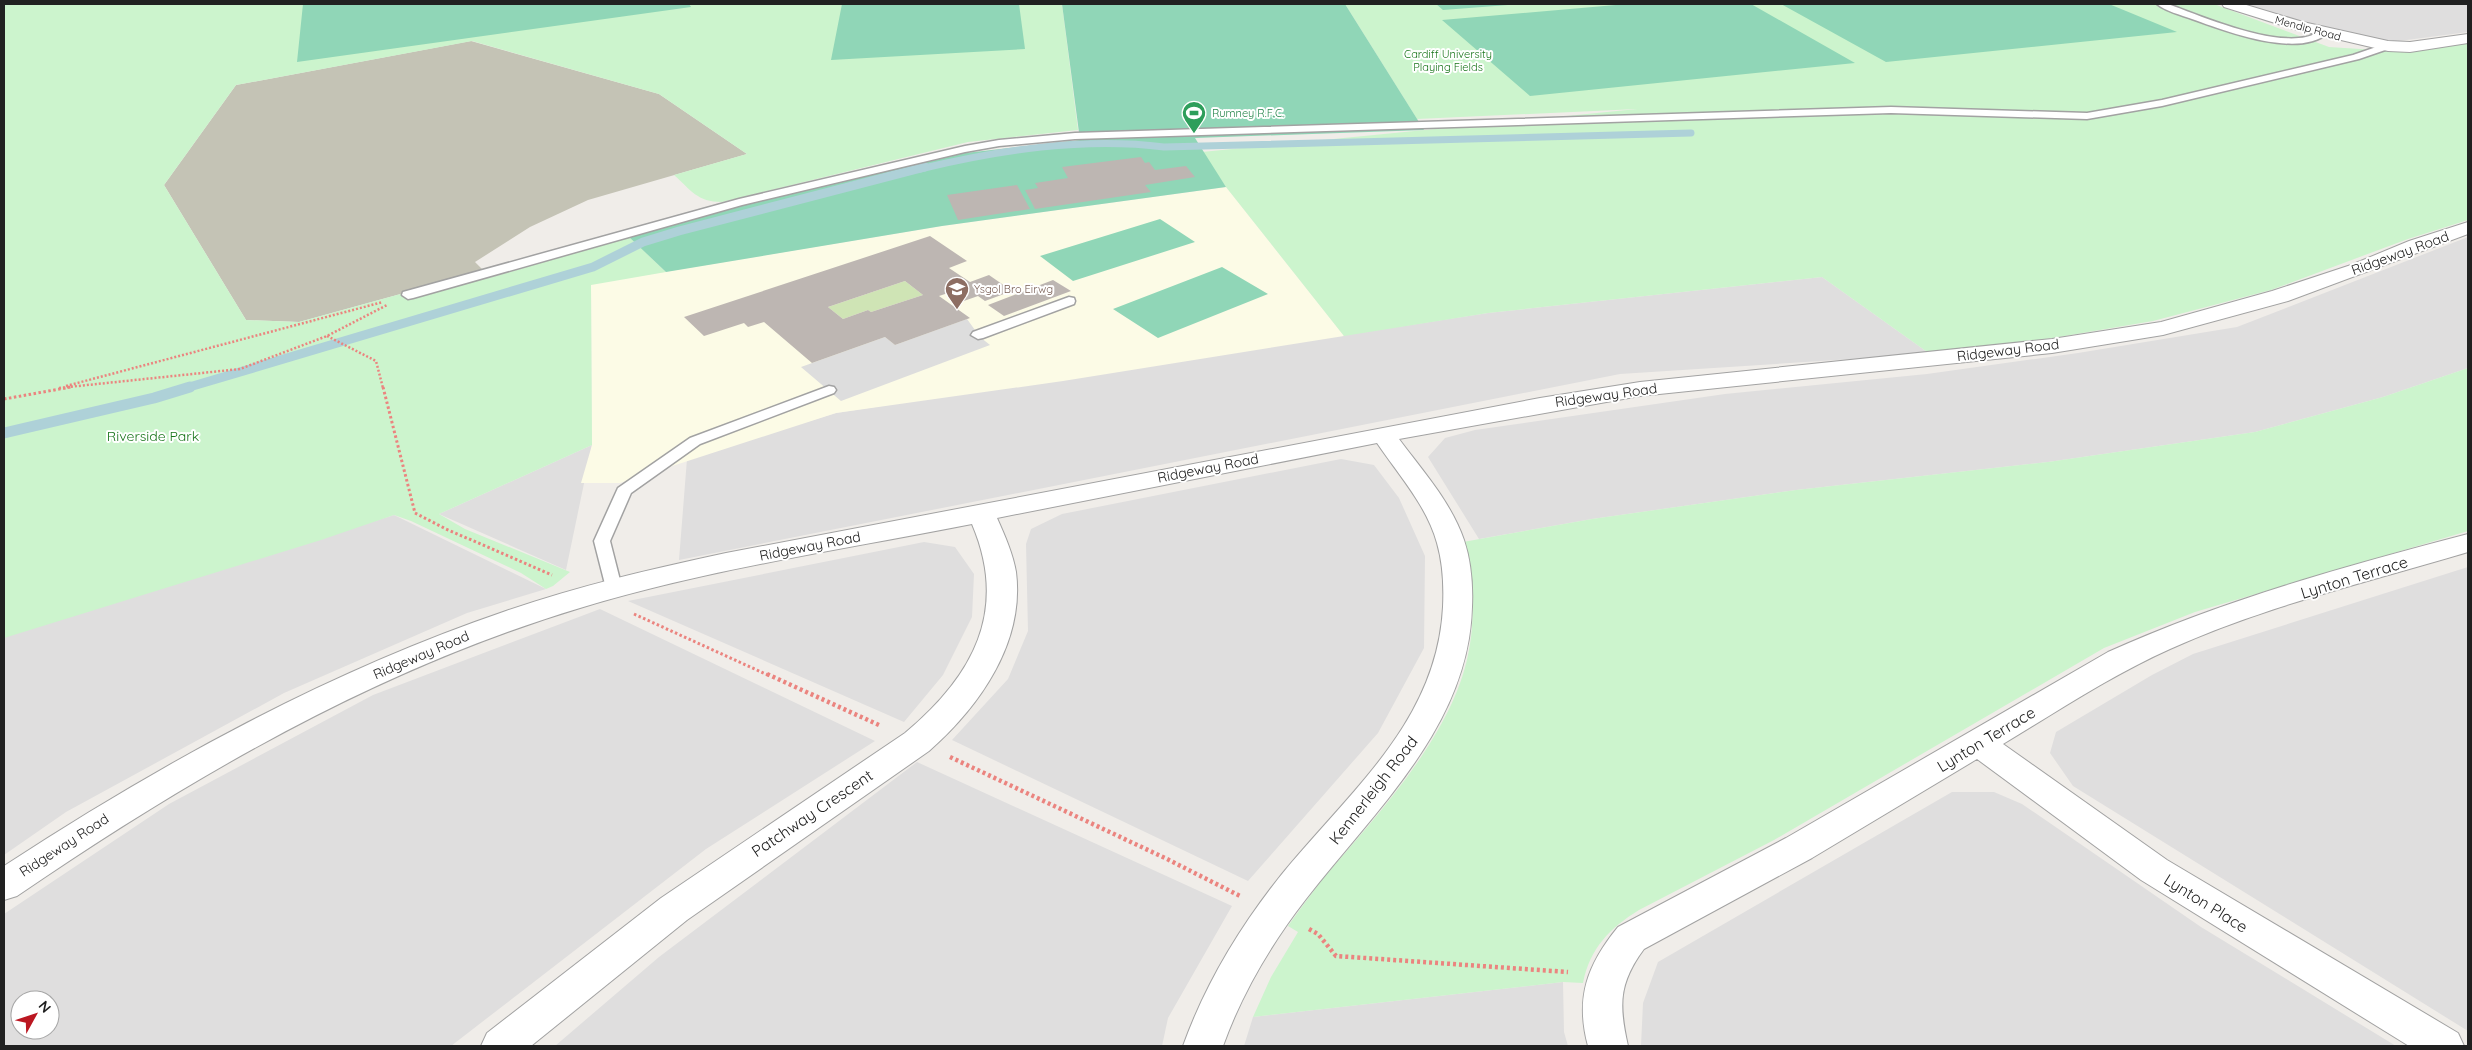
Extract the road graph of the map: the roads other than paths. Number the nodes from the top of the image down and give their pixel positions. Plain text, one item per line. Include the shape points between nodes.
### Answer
1 (2160, 4) edge
2 (2229, 4) edge
3 (2324, 33) junction
4 (2468, 39) edge
5 (2388, 46) junction
6 (2468, 228) edge
7 (408, 295) road end
8 (1069, 301) dead end
9 (978, 334) dead end
10 (829, 390) dead end
11 (1384, 435) junction
12 (981, 513) junction
13 (2468, 543) edge
14 (602, 591) junction
15 (1979, 744) junction
16 (4, 885) edge
17 (501, 1046) edge
18 (1203, 1046) edge
19 (1608, 1046) edge
20 (2444, 1046) edge

1 - 3 lane via 2201,20 2263,36 2306,40
2 - 3 street, Mendip Road
3 - 5 street, Mendip Road
4 - 5 street, Mendip Road via 2410,47
5 - 7 lane via 2356,57 2162,103 2087,116 1891,110 1075,136 998,143 739,202
6 - 11 street, Ridgeway Road via 2280,296 2163,328 2052,346 1640,389
8 - 9 lane
10 - 14 lane via 695,441 624,491 602,541
11 - 12 street, Ridgeway Road
11 - 18 street, Kennerleigh Road via 1434,506 1450,538 1459,604 1449,670 1436,702 1401,757 1274,913 1225,990
12 - 14 street, Ridgeway Road via 706,566
12 - 17 street, Patchway Crescent via 1002,576 999,624 986,660 952,710 917,742 674,909
13 - 15 street, Lynton Terrace via 2249,609 2147,646
14 - 16 street, Ridgeway Road via 463,637 287,716 157,786
15 - 19 street, Lynton Terrace via 1799,848 1631,938 1606,975 1601,1019
15 - 20 street, Lynton Place via 2154,870

